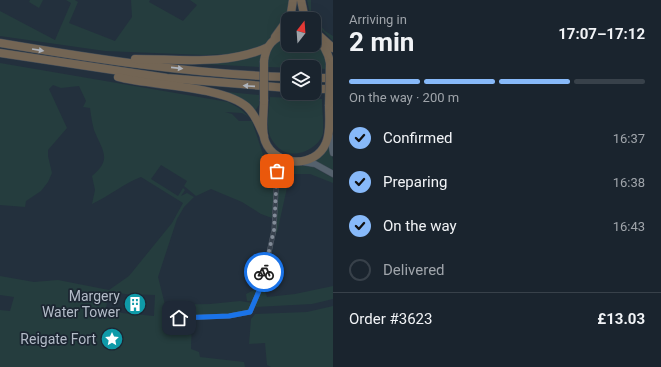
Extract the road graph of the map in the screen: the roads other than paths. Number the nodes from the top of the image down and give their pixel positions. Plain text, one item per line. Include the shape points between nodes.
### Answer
1 (293, 0) edge
2 (300, 0) edge
3 (291, 12) edge
4 (301, 12) edge
5 (303, 12) edge
6 (281, 29) edge
7 (281, 36) edge
8 (275, 38) junction
9 (321, 38) edge
10 (0, 43) edge
11 (322, 44) joint
12 (268, 47) junction
13 (333, 49) edge
14 (0, 53) edge
15 (97, 59) junction
16 (95, 69) junction
17 (281, 76) edge
18 (321, 78) edge
19 (333, 78) edge
20 (281, 87) edge
21 (321, 89) edge
22 (333, 90) edge
23 (331, 125) edge
24 (264, 136) junction
25 (271, 150) junction
26 (333, 153) edge
27 (286, 161) junction
28 (299, 162) junction
29 (277, 171) junction
30 (333, 174) edge
31 (179, 318) dead end

1 - 3 highway
2 - 4 highway
2 - 5 highway
6 - 8 highway
7 - 8 highway
8 - 12 highway
9 - 13 highway
10 -> 15 highway
11 - 13 highway
11 - 23 highway, bridge via 330,62
12 - 15 highway via 251,54 223,58
12 - 24 highway, bridge via 264,61
14 - 16 highway
15 -> 17 highway
20 -> 16 highway
16 - 24 highway via 121,78 206,92 236,100 247,107 257,119
18 - 19 highway
21 - 22 highway
23 - 26 main road
23 - 28 highway via 322,149 314,156
24 - 25 highway
25 - 27 highway
25 - 29 street
27 - 28 highway
27 - 29 street
28 - 30 main road via 315,164
29 - 31 street via 274,230 262,284 250,312 229,316

